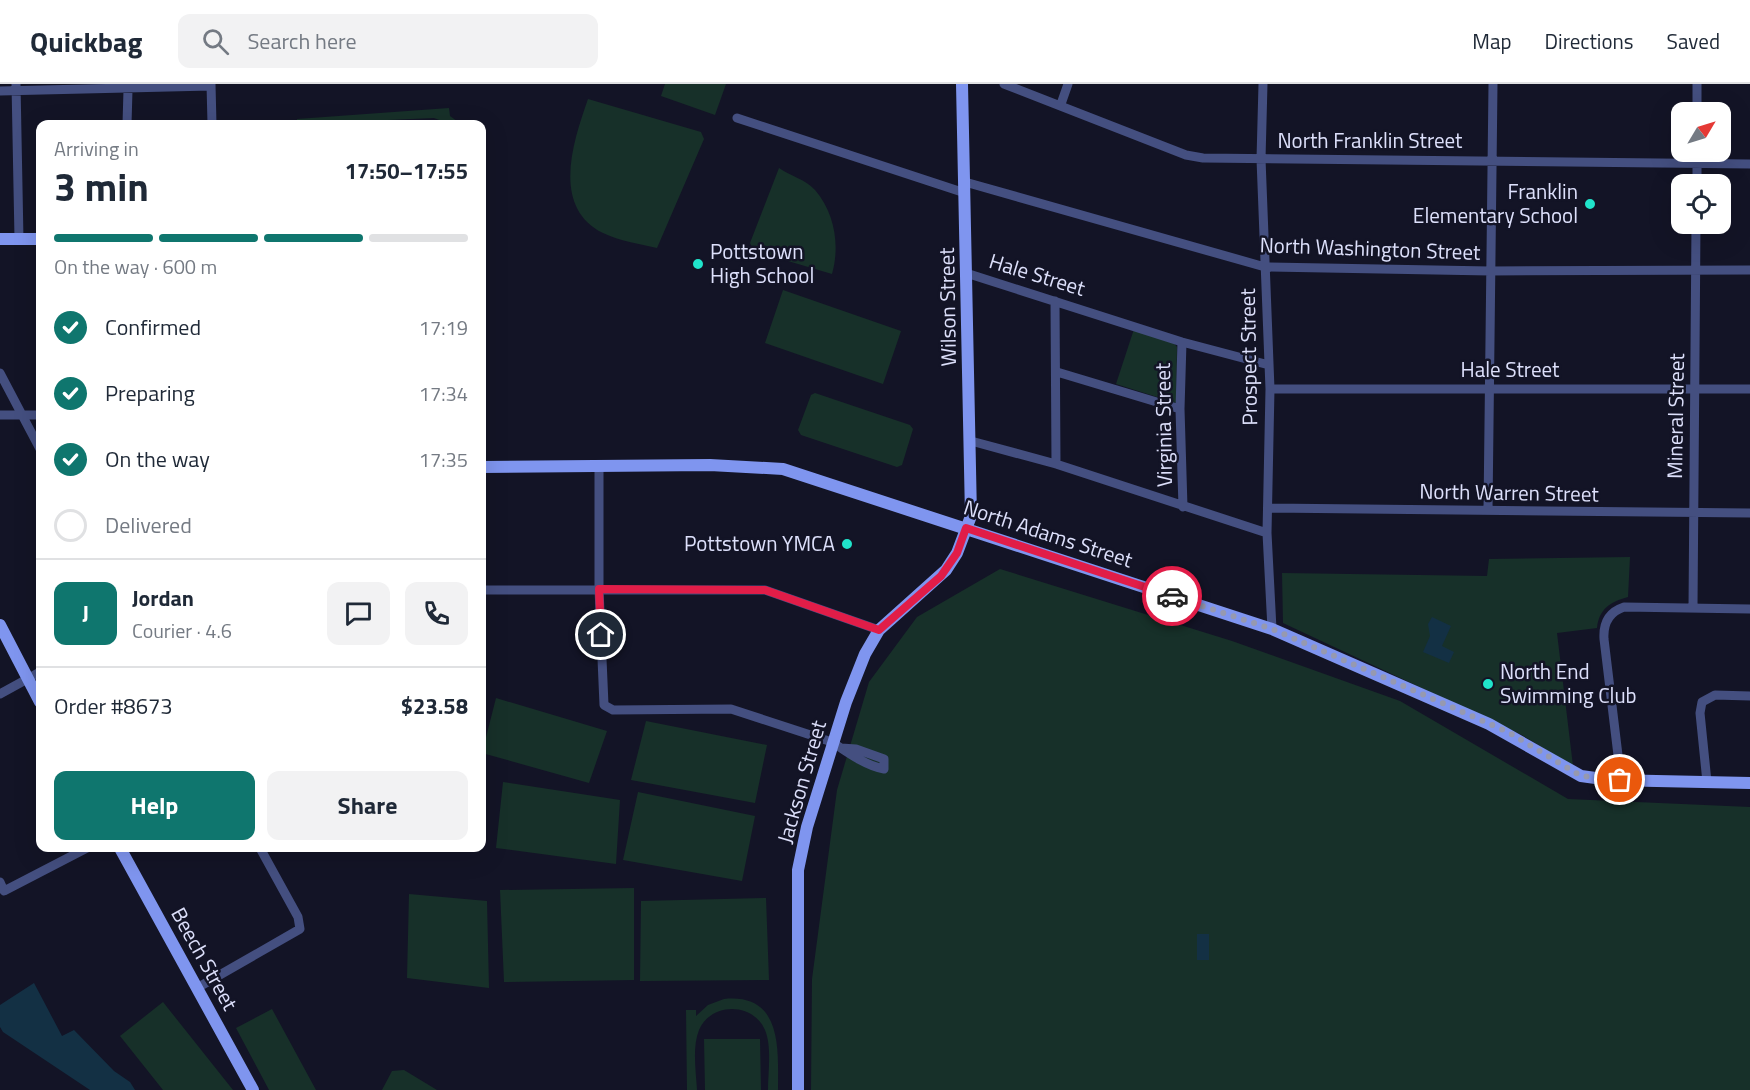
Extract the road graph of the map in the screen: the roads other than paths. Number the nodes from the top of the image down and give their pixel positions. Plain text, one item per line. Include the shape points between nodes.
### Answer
1 (962, 84) edge
2 (1004, 84) edge
3 (1068, 84) edge
4 (1263, 84) edge
5 (1493, 84) edge
6 (1697, 84) edge
7 (211, 85) edge
8 (16, 87) edge
9 (128, 90) junction
10 (0, 91) edge
11 (1697, 102) edge
12 (1060, 104) junction
13 (737, 118) dead end
14 (128, 120) edge
15 (212, 120) edge
16 (1261, 159) junction
17 (1492, 159) junction
18 (1697, 163) junction
19 (1750, 164) edge
20 (1697, 174) edge
21 (965, 187) junction
22 (1696, 234) edge
23 (19, 238) junction
24 (0, 239) edge
25 (36, 239) edge
26 (1265, 267) junction
27 (1695, 269) junction
28 (1750, 270) edge
29 (1490, 271) junction
30 (966, 273) junction
31 (1055, 301) junction
32 (1182, 342) junction
33 (1269, 366) junction
34 (1057, 372) junction
35 (0, 373) edge
36 (1270, 389) junction
37 (1695, 389) junction
38 (1750, 389) edge
39 (1491, 390) junction
40 (1180, 409) junction
41 (0, 415) edge
42 (36, 415) edge
43 (22, 416) junction
44 (971, 441) junction
45 (36, 442) edge
46 (1056, 464) junction
47 (486, 467) edge
48 (599, 467) junction
49 (1184, 507) junction
50 (1268, 508) junction
51 (1488, 510) junction
52 (1693, 513) junction
53 (1750, 513) edge
54 (966, 528) junction
55 (1267, 533) junction
56 (599, 589) junction
57 (486, 590) edge
58 (1693, 608) junction
59 (1750, 609) edge
60 (0, 625) edge
61 (1272, 629) junction
62 (879, 630) junction
63 (36, 674) edge
64 (28, 679) junction
65 (0, 694) edge
66 (36, 694) edge
67 (1750, 696) edge
68 (837, 745) junction
69 (1620, 780) junction
70 (1707, 782) junction
71 (1750, 783) edge
72 (78, 852) edge
73 (122, 852) edge
74 (262, 852) edge
75 (2, 886) edge
76 (197, 988) junction
77 (253, 1090) edge
78 (798, 1090) edge

1 - 21 street, Wilson Street
2 - 12 street, North Franklin Street
3 - 12 street
4 - 16 street, Prospect Street
5 - 17 street
6 - 11 street
7 - 9 street
7 - 15 street
8 - 9 street
8 - 10 street
8 - 23 street
9 - 14 street
12 - 16 street, North Franklin Street via 1186,155
13 - 21 street, North Washington Street
16 - 17 street, North Franklin Street
16 - 26 street, Prospect Street
17 - 18 street, North Franklin Street
17 - 29 street
18 - 19 street, North Franklin Street
18 - 20 street
21 - 26 street, North Washington Street
21 - 30 street, Wilson Street
22 - 27 street, Mineral Street
23 - 24 street
23 - 25 street
26 - 29 street, North Washington Street
26 - 33 street, Prospect Street
27 - 28 street, North Washington Street
27 - 29 street, North Washington Street
27 - 37 street, Mineral Street
29 - 39 street
30 - 31 street, Hale Street
30 - 44 street, Wilson Street
31 - 32 street, Hale Street
31 - 34 street
32 - 33 street, Hale Street
32 - 40 street, Virginia Street
33 - 36 street, Prospect Street
34 - 40 street
34 - 46 street
35 - 43 street
36 - 39 street, Hale Street
36 - 50 street, Prospect Street
37 - 38 street, Hale Street
37 - 39 street, Hale Street
37 - 52 street, Mineral Street
39 - 51 street
40 - 49 street, Virginia Street
41 - 43 street
42 - 43 street
43 - 45 street
44 - 46 street
44 - 54 street, Wilson Street via 971,516
46 - 49 street
47 - 48 street, North Adams Street
48 - 54 street, North Adams Street via 710,465 783,469
48 - 56 street
49 - 55 street
50 - 51 street, North Warren Street
50 - 55 street, Prospect Street
51 - 52 street, North Warren Street
52 - 53 street, North Warren Street
52 - 58 street, Mineral Street
54 - 61 street, North Adams Street
54 - 62 street, Jackson Street via 957,553 941,576
55 - 61 street, Prospect Street
56 - 57 street
56 - 62 street via 765,590
56 - 68 street via 604,705 613,710 731,710
58 - 59 street
58 - 69 street via 1624,607 1612,612 1605,625
60 - 64 street
61 - 69 street, North Adams Street via 1499,728 1581,776
62 - 68 street, Jackson Street via 860,664
63 - 64 street
64 - 65 street
64 - 66 street
67 - 70 street via 1715,695 1702,702
68 - 78 street, Jackson Street via 807,827 798,870
69 - 70 street, North Adams Street
70 - 71 street, North Adams Street
72 - 75 street
73 - 76 street, Beech Street
74 - 76 street via 298,917 300,929
76 - 77 street, Beech Street

